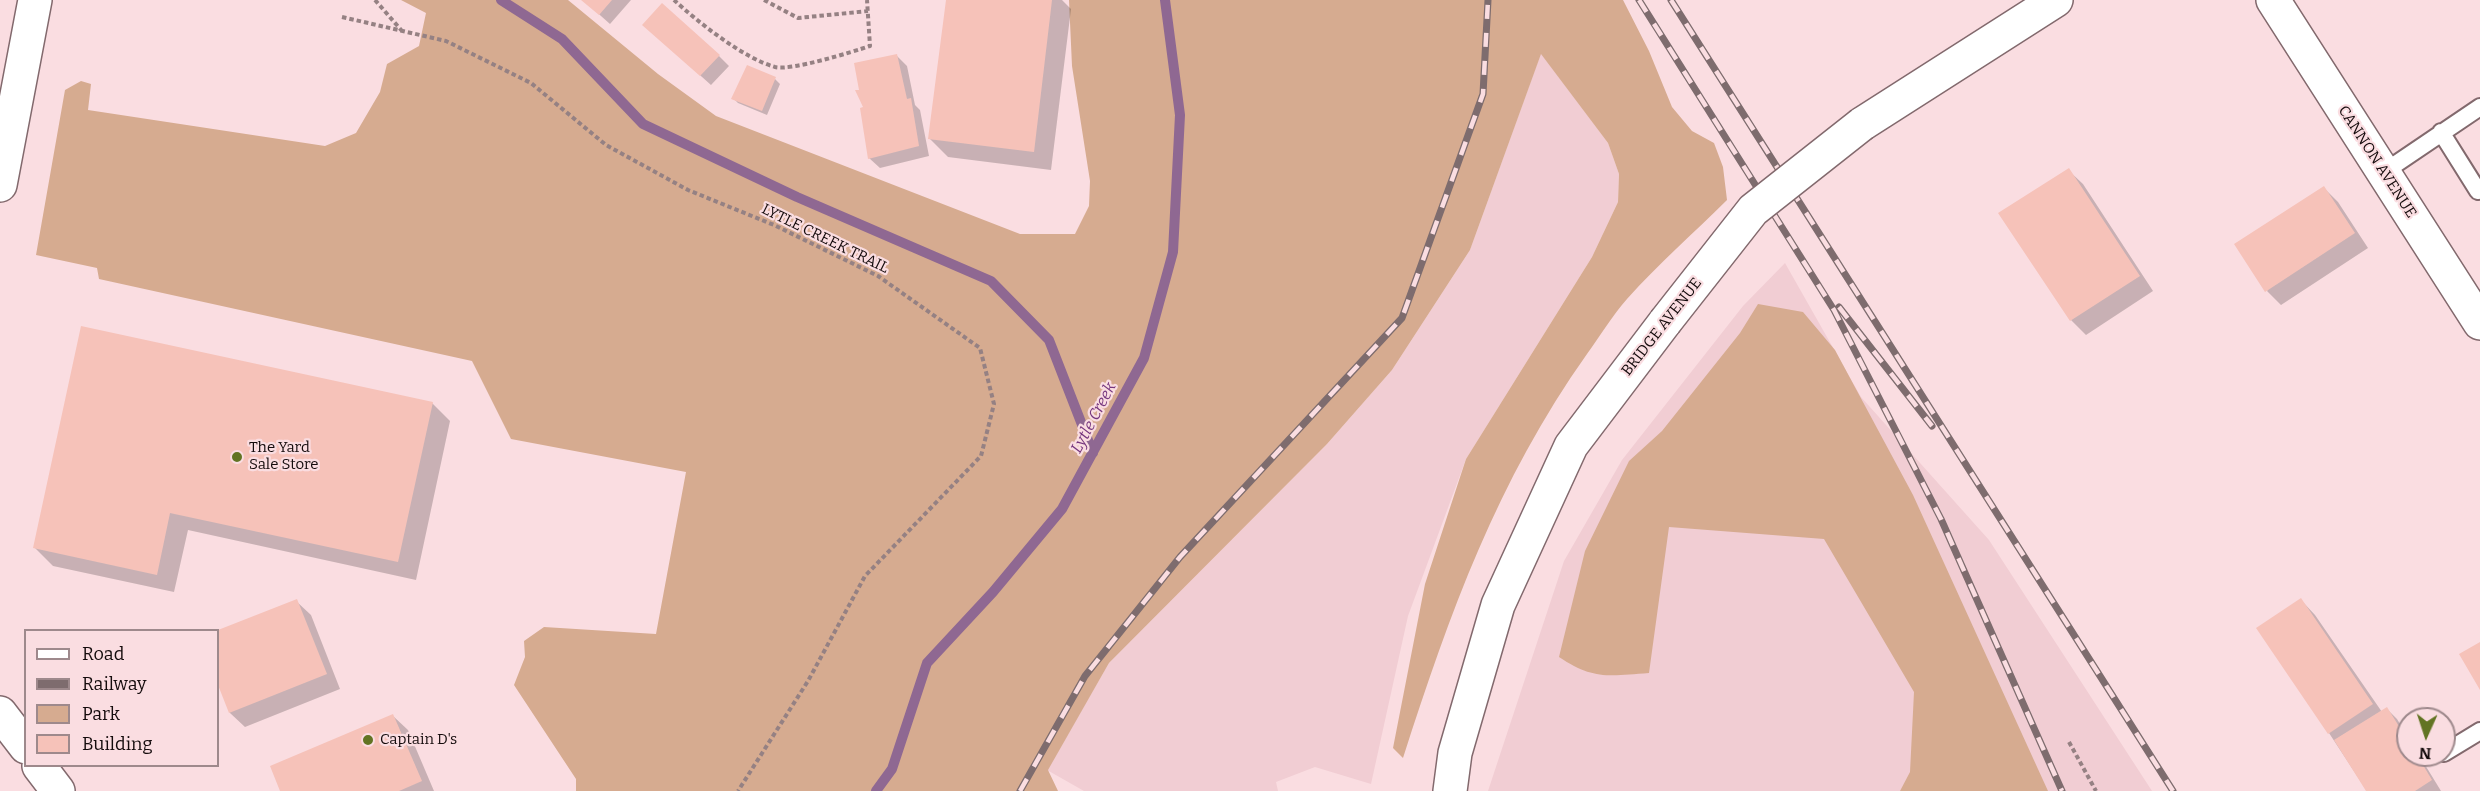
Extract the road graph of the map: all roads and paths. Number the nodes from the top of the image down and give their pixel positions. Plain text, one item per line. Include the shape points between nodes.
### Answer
1 (35, 0) edge
2 (375, 0) edge
3 (674, 0) edge
4 (764, 0) edge
5 (867, 0) edge
6 (2056, 0) edge
7 (2273, 0) edge
8 (868, 11) junction
9 (342, 17) dead end
10 (403, 31) junction
11 (2480, 107) edge
12 (2441, 132) junction
13 (2384, 172) junction
14 (0, 185) edge
15 (2480, 189) edge
16 (2480, 323) edge
17 (2, 719) edge
18 (2480, 732) edge
19 (2069, 742) dead end
20 (24, 745) edge
21 (2456, 746) edge
22 (40, 767) edge
23 (58, 791) edge
24 (738, 791) edge
25 (1450, 791) edge
26 (2096, 791) edge

1 - 14 street
2 - 10 path
3 - 8 path via 731,44 776,67 838,57 870,46
4 - 8 path via 798,18
5 - 8 path
6 - 25 street, BRIDGE AVENUE, bridge via 1862,124 1754,210 1570,446 1498,605 1455,753
7 - 13 street, CANNON AVENUE
9 - 10 path, LYTLE CREEK TRAIL
10 - 24 path, LYTLE CREEK TRAIL via 446,41 531,83 606,145 688,190 774,225 878,276 980,348 994,404 981,456 865,576 808,681
11 - 12 lane
12 - 13 lane
12 - 15 lane
13 - 16 street, CANNON AVENUE
17 - 20 street
18 - 21 lane
19 - 26 path
22 - 23 street

